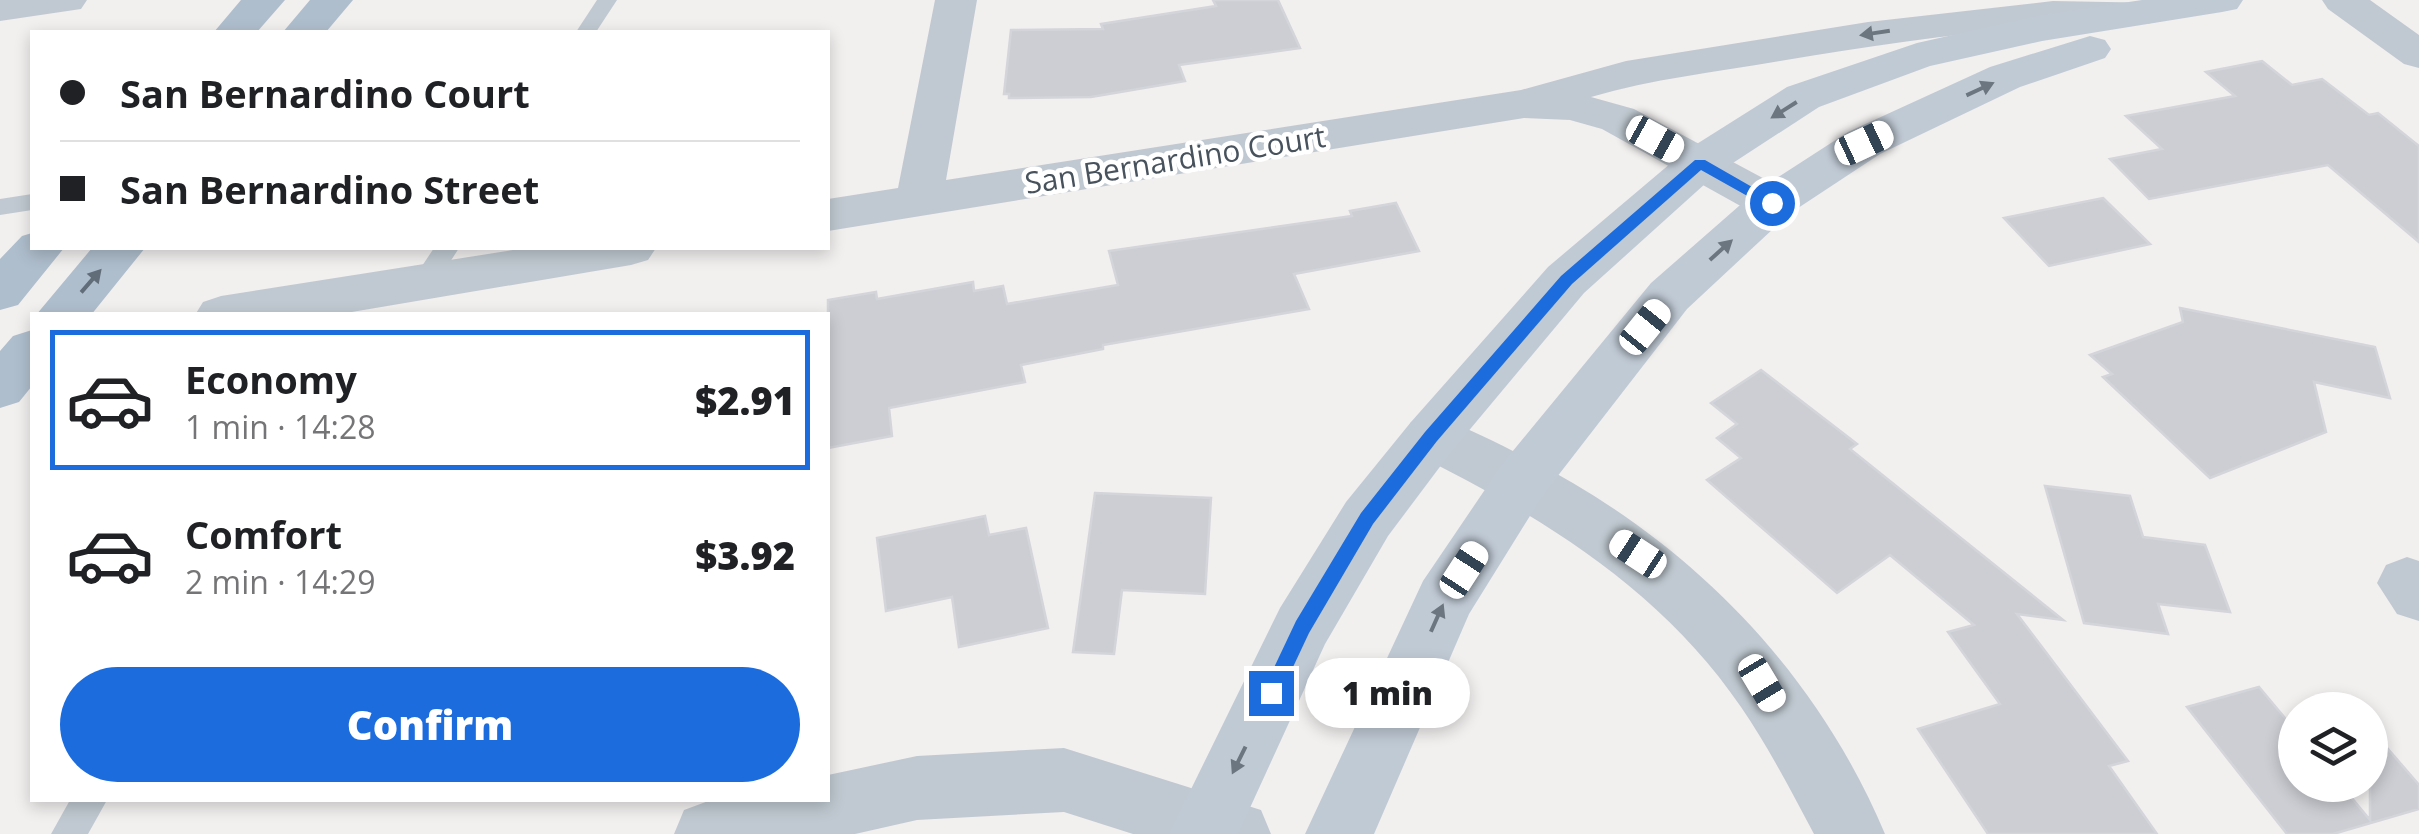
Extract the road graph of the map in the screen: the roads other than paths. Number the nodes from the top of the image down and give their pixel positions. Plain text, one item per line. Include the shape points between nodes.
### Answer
1 (66, 0) edge
2 (264, 0) edge
3 (332, 0) edge
4 (607, 0) edge
5 (956, 0) edge
6 (2222, 0) edge
7 (2343, 0) edge
8 (0, 9) edge
9 (2146, 12) junction
10 (237, 30) edge
11 (306, 30) edge
12 (587, 30) edge
13 (2419, 55) edge
14 (1524, 104) junction
15 (1700, 163) junction
16 (919, 200) junction
17 (30, 202) edge
18 (1772, 203) junction
19 (0, 208) edge
20 (830, 215) edge
21 (37, 250) edge
22 (118, 250) edge
23 (607, 250) edge
24 (436, 264) edge
25 (0, 292) edge
26 (284, 310) edge
27 (65, 312) edge
28 (259, 312) edge
29 (30, 347) edge
30 (30, 349) edge
31 (0, 350) edge
32 (0, 386) edge
33 (1431, 437) junction
34 (1523, 480) junction
35 (89, 802) edge
36 (1216, 831) edge
37 (68, 834) edge
38 (708, 834) edge
39 (1339, 834) edge
40 (1851, 834) edge

1 - 8 street
2 - 10 main road
3 - 11 main road
4 - 12 lane
5 - 16 street
6 - 9 main road
7 - 13 street
9 -> 14 street, San Bernardino Court via 2066,9 1906,28 1598,78
9 -> 15 main road via 1918,56 1804,97
18 -> 9 main road via 1864,143 2005,78 2110,42
14 - 15 street, San Bernardino Court via 1572,106 1618,119
14 - 16 street, San Bernardino Court
15 - 18 street, San Bernardino Court
15 - 33 main road via 1566,280
16 - 20 street, San Bernardino Court
17 - 19 lane
34 -> 18 main road via 1669,296
21 - 25 main road
27 -> 22 main road
23 - 24 street
24 - 26 street
26 - 28 street
29 - 31 street
30 - 32 main road
33 - 34 street
33 -> 36 main road via 1367,518 1302,627
39 -> 34 main road via 1445,600
34 - 40 street via 1638,554 1700,611 1762,683
35 - 37 lane
36 - 38 street via 1064,780 917,788

